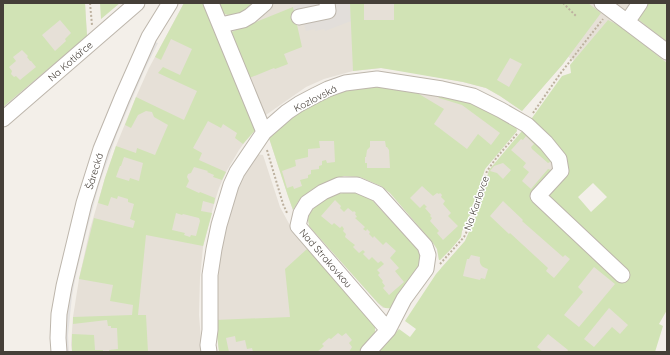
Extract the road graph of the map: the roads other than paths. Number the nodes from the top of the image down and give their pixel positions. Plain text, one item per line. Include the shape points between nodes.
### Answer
1 (137, 3) edge
2 (170, 3) edge
3 (211, 3) edge
4 (265, 3) edge
5 (327, 3) edge
6 (640, 3) edge
7 (606, 6) edge
8 (298, 17) dead end
9 (627, 22) junction
10 (221, 25) junction
11 (667, 52) edge
12 (3, 119) edge
13 (264, 132) junction
14 (622, 275) dead end
15 (388, 330) junction
16 (60, 352) edge
17 (209, 352) edge
18 (368, 352) edge

1 - 12 street, Na Kotlářce
2 - 16 street, Šárecká via 149,37 101,149 84,203 64,286 59,314
3 - 10 street
4 - 10 street via 243,20
5 - 8 street via 328,11
6 - 9 street
7 - 9 street
9 - 11 street
10 - 13 street
13 - 14 street, Kozlovská via 304,101 345,83 377,79 473,96 527,125 546,143 559,159 561,171 538,196
13 - 17 street, Kozlovská via 237,172 219,225 210,275
15 - 15 street, Nad Strakovkou via 298,226 307,203 322,192 339,185 357,185 378,194 424,246 428,255 426,269 404,299
15 - 18 street

